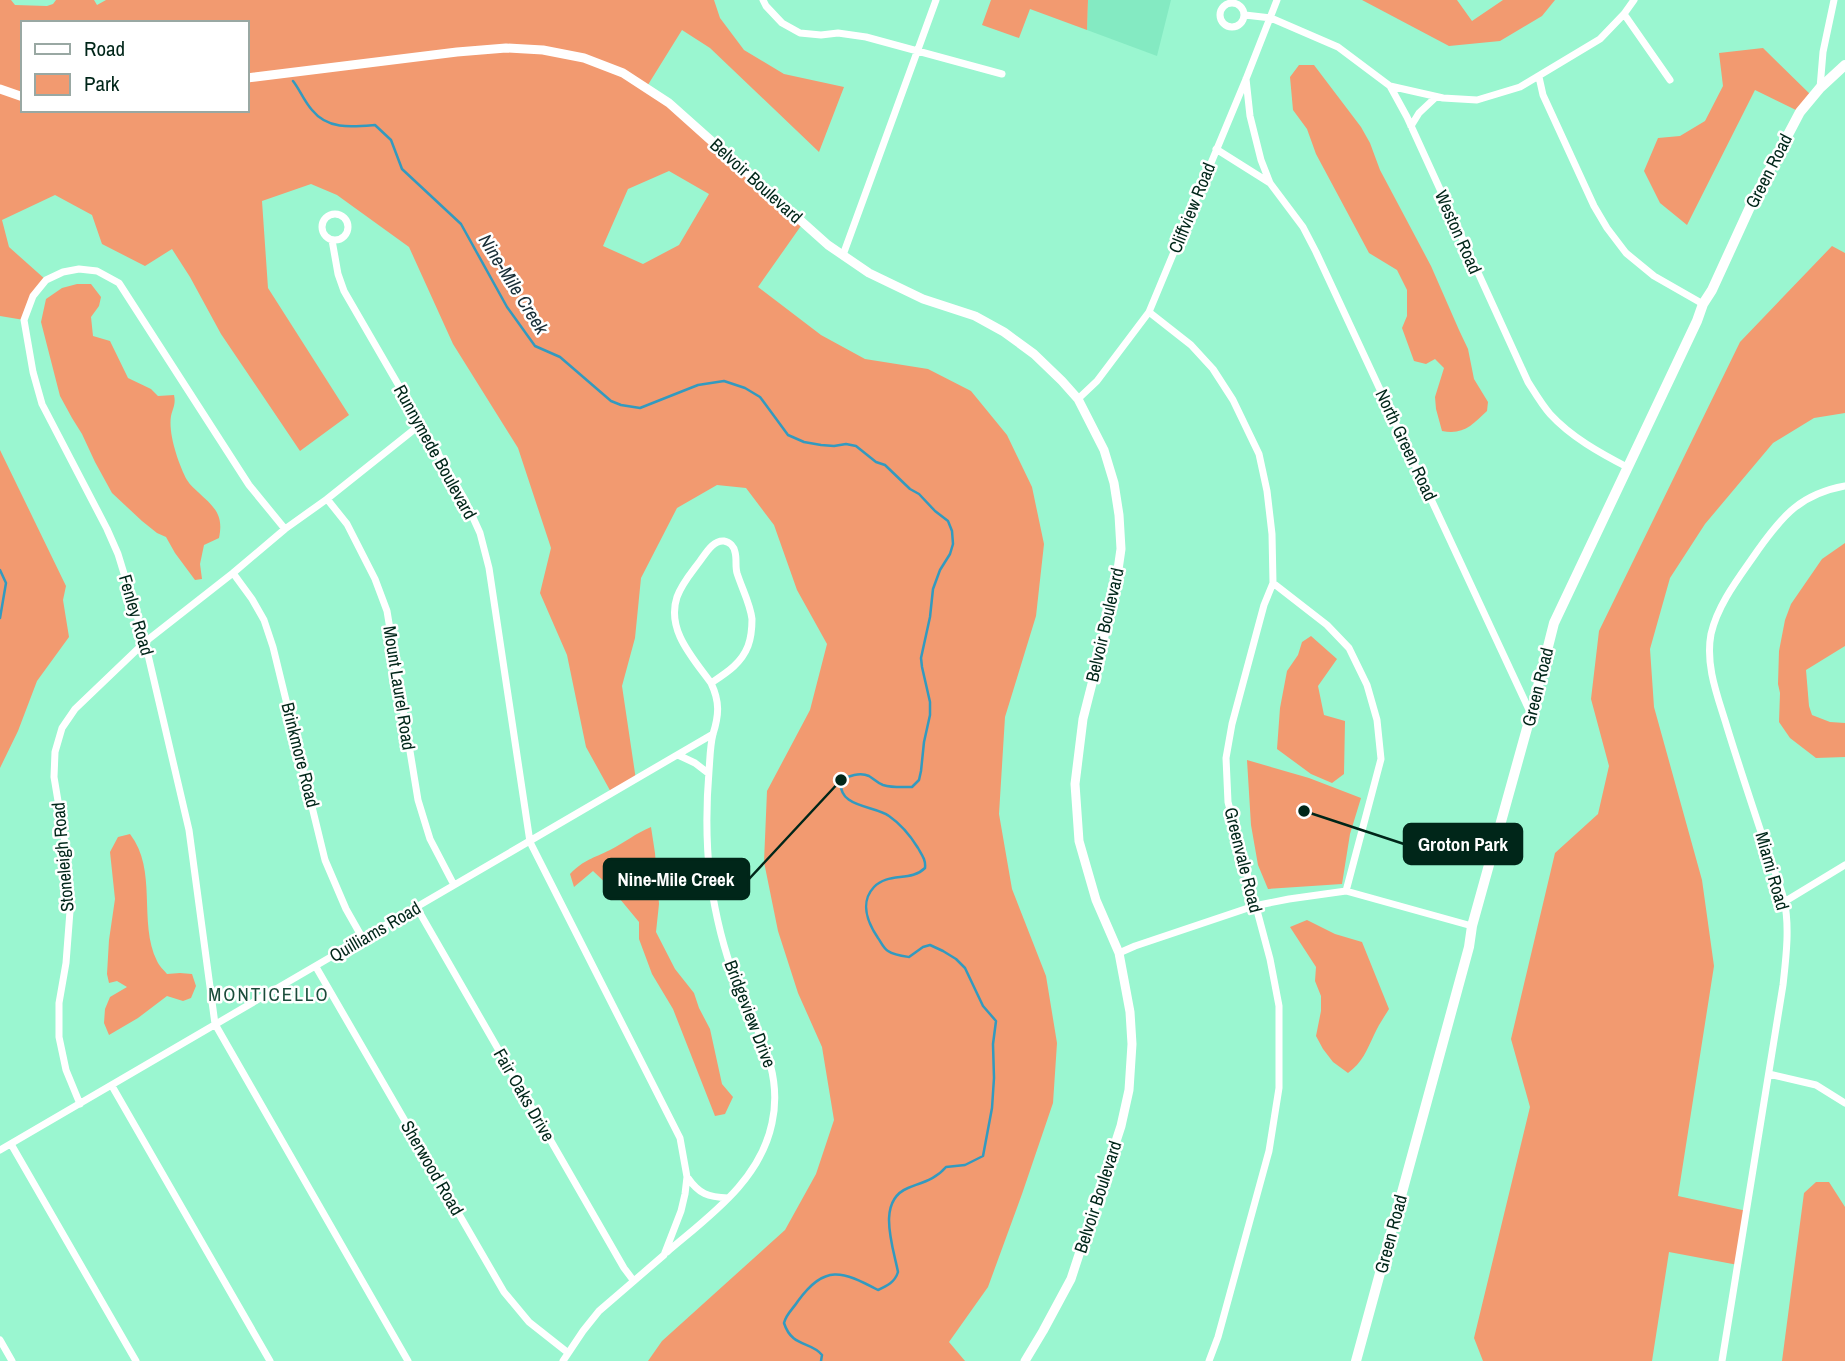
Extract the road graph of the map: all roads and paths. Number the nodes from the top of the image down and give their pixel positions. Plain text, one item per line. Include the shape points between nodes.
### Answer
1 (763, 0) edge
2 (936, 0) edge
3 (1277, 0) edge
4 (1634, 0) edge
5 (1834, 0) edge
6 (1228, 2) edge
7 (1624, 14) junction
8 (1245, 15) junction
9 (1271, 18) junction
10 (916, 52) junction
11 (1845, 65) edge
12 (1002, 74) dead end
13 (1539, 77) junction
14 (248, 78) edge
15 (1246, 79) junction
16 (1670, 80) dead end
17 (1390, 86) junction
18 (1820, 88) junction
19 (0, 89) edge
20 (21, 96) edge
21 (1436, 97) junction
22 (1411, 127) junction
23 (1216, 149) junction
24 (1270, 183) junction
25 (332, 240) dead end
26 (843, 255) junction
27 (1703, 304) junction
28 (1149, 312) junction
29 (1078, 399) junction
30 (421, 424) junction
31 (1627, 467) junction
32 (1845, 486) edge
33 (327, 499) junction
34 (285, 529) junction
35 (233, 573) junction
36 (1273, 583) junction
37 (145, 642) junction
38 (711, 683) junction
39 (1531, 714) junction
40 (713, 734) junction
41 (678, 755) junction
42 (708, 773) junction
43 (530, 842) junction
44 (1845, 865) edge
45 (454, 885) junction
46 (1346, 891) junction
47 (1784, 902) junction
48 (1254, 906) junction
49 (416, 908) junction
50 (1472, 926) junction
51 (363, 939) junction
52 (1118, 953) junction
53 (316, 967) junction
54 (215, 1024) junction
55 (1769, 1074) junction
56 (112, 1086) junction
57 (1845, 1103) edge
58 (80, 1104) junction
59 (11, 1144) junction
60 (0, 1150) edge
61 (687, 1177) junction
62 (728, 1198) junction
63 (664, 1255) junction
64 (633, 1280) junction
65 (0, 1340) edge
66 (568, 1352) junction
67 (1026, 1360) edge
68 (12, 1361) edge
69 (136, 1361) edge
70 (270, 1361) edge
71 (408, 1361) edge
72 (563, 1361) edge
73 (1209, 1361) edge
74 (1356, 1361) edge
75 (1722, 1361) edge

1 - 10 street via 782,23 800,33 866,37
2 - 10 street
3 - 9 street, Cliffview Road
4 - 7 street
5 - 18 street
6 - 8 street via 1240,5
6 - 8 street via 1220,16 1227,26 1239,26
7 - 13 street via 1600,39
7 - 16 street
8 - 9 street, Weston Road
9 - 15 street, Cliffview Road
9 - 17 street, Weston Road via 1338,47
10 - 12 street
10 - 26 street
11 - 18 main road, Green Road
13 - 21 street via 1477,100
13 - 27 street via 1607,228 1626,253
14 - 26 street, Belvoir Boulevard via 506,48 584,58 623,73 669,103
15 - 23 street, Cliffview Road
15 - 24 street, North Green Road via 1250,116
17 - 21 street
17 - 22 street, Weston Road
18 - 27 main road, Green Road via 1800,112
19 - 20 street
21 - 22 street
22 - 31 street, Weston Road via 1528,382 1565,428
23 - 24 street, North Green Road
23 - 28 street, Cliffview Road
24 - 39 street, North Green Road via 1317,252
25 - 30 street, Runnymede Boulevard via 344,291
26 - 29 street, Belvoir Boulevard via 891,284 1004,332 1034,354
27 - 31 main road, Green Road
28 - 29 street, Cliffview Road
28 - 36 street, Greenvale Road via 1213,369 1255,444 1267,491
29 - 52 street, Belvoir Boulevard via 1104,450 1119,515 1121,549 1114,597 1083,719 1075,784 1079,841
30 - 33 street, Stoneleigh Road
30 - 43 street, Runnymede Boulevard via 480,533
31 - 39 main road, Green Road via 1554,623
32 - 47 street, Miami Road via 1817,493 1777,523 1734,585 1712,632 1711,672 1716,692
33 - 34 street, Stoneleigh Road
33 - 45 street, Mount Laurel Road via 347,524 387,611 418,800 430,839
34 - 35 street, Stoneleigh Road
34 - 37 street, Fenley Road via 249,485 119,283 97,271 79,269 46,281 33,296 24,320 33,372 42,404 118,554
35 - 37 street, Stoneleigh Road
35 - 51 street, Brinkmore Road via 264,620 325,860
36 - 46 street via 1327,625 1349,649 1367,685 1377,720 1381,759
36 - 48 street, Greenvale Road via 1226,758 1228,802
37 - 54 street, Fenley Road via 189,830
37 - 58 street, Stoneleigh Road via 75,709 62,728 55,752 70,911 58,1037
38 - 38 street via 743,656 752,618 735,551 721,541 708,550 682,586 674,613 683,644
38 - 40 street, Bridgeview Drive via 719,708
39 - 50 main road, Green Road
40 - 41 street, Quilliams Road
40 - 42 street, Bridgeview Drive
41 - 42 street
41 - 43 street, Quilliams Road
42 - 62 street, Bridgeview Drive via 706,824 714,901 727,956 775,1081 767,1141 747,1178
43 - 45 street, Quilliams Road
43 - 61 street, Runnymede Boulevard via 680,1138
44 - 47 street
45 - 49 street, Quilliams Road
46 - 48 street
46 - 50 street
47 - 55 street, Miami Road via 1786,956
48 - 52 street
48 - 73 street, Greenvale Road via 1279,1006 1279,1088 1269,1151
49 - 51 street, Quilliams Road
49 - 64 street, Fair Oaks Drive
50 - 74 main road, Green Road
51 - 53 street, Quilliams Road
52 - 67 street, Belvoir Boulevard via 1130,1012 1129,1090 1071,1279
53 - 54 street, Quilliams Road
53 - 66 street, Sherwood Road via 504,1293 529,1322
54 - 56 street, Quilliams Road
54 - 71 street
55 - 57 street via 1816,1085
55 - 75 street, Miami Road
56 - 58 street, Quilliams Road
56 - 70 street
58 - 59 street, Quilliams Road
59 - 60 street, Quilliams Road
59 - 69 street
61 - 62 street via 705,1195
61 - 63 street via 681,1211
62 - 63 street, Bridgeview Drive
63 - 64 street, Bridgeview Drive
64 - 66 street, Bridgeview Drive via 599,1311
65 - 68 street
66 - 72 street, Bridgeview Drive

